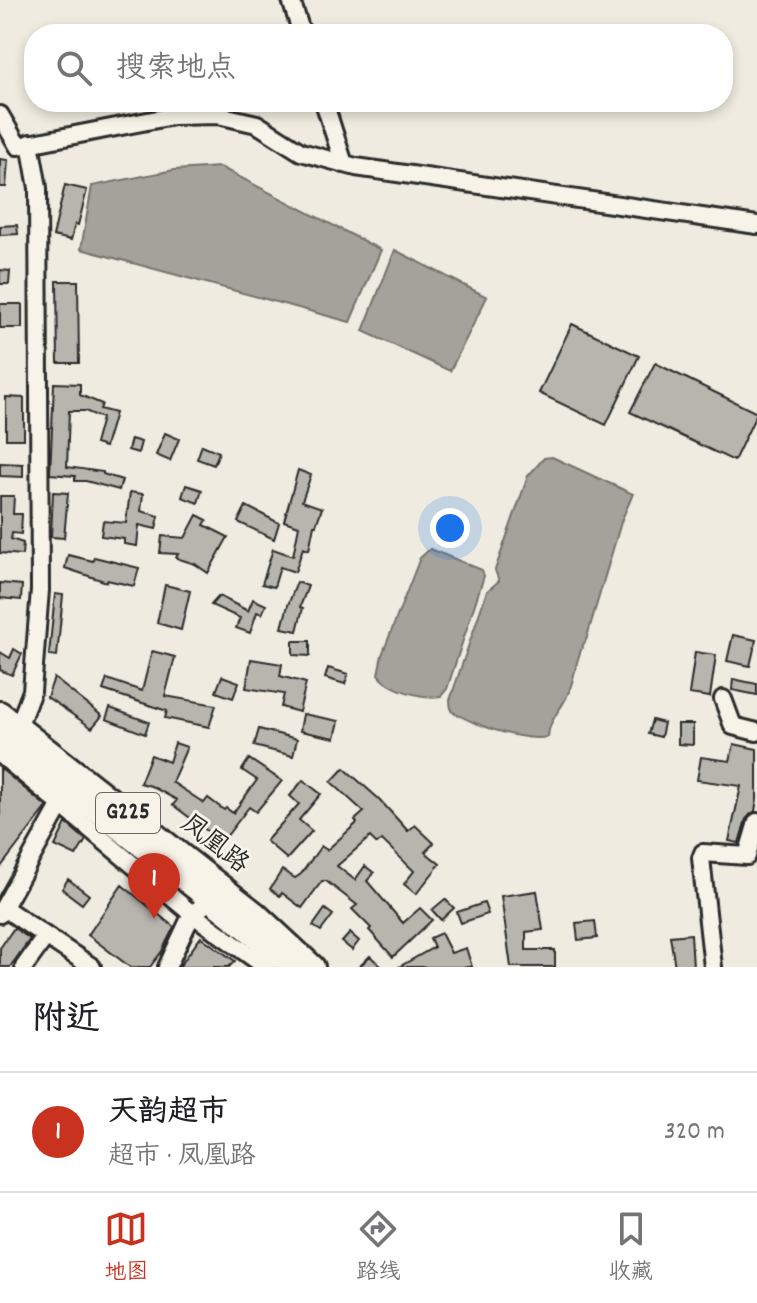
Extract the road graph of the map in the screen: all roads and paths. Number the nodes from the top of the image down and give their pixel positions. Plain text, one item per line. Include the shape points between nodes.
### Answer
1 (291, 0) edge
2 (299, 24) edge
3 (327, 112) edge
4 (0, 115) edge
5 (30, 143) junction
6 (344, 164) junction
7 (757, 225) edge
8 (723, 699) dead end
9 (6, 725) edge
10 (757, 732) edge
11 (0, 754) edge
12 (61, 804) junction
13 (757, 822) edge
14 (211, 900) junction
15 (2, 911) edge
16 (192, 914) junction
17 (46, 936) junction
18 (24, 967) edge
19 (92, 967) edge
20 (167, 967) edge
21 (266, 967) edge
22 (291, 967) edge
23 (313, 967) edge
24 (713, 967) edge

1 - 2 street
3 - 6 street
4 - 5 street via 18,146
5 - 6 street via 173,116 218,115 257,124 301,152
5 - 9 street via 38,188 40,590 32,691
6 - 7 street
8 - 10 street via 733,726
9 - 14 highway, 凤凰路 / G225
9 - 23 highway, 凤凰路 / G225 via 256,914
11 - 12 street
12 - 15 street
12 - 16 street
13 - 24 street via 747,856 703,853 701,858
14 - 16 street
14 - 22 highway, 凤凰路 / G225
15 - 17 street
16 - 20 street
16 - 21 street
17 - 18 street
17 - 19 street

